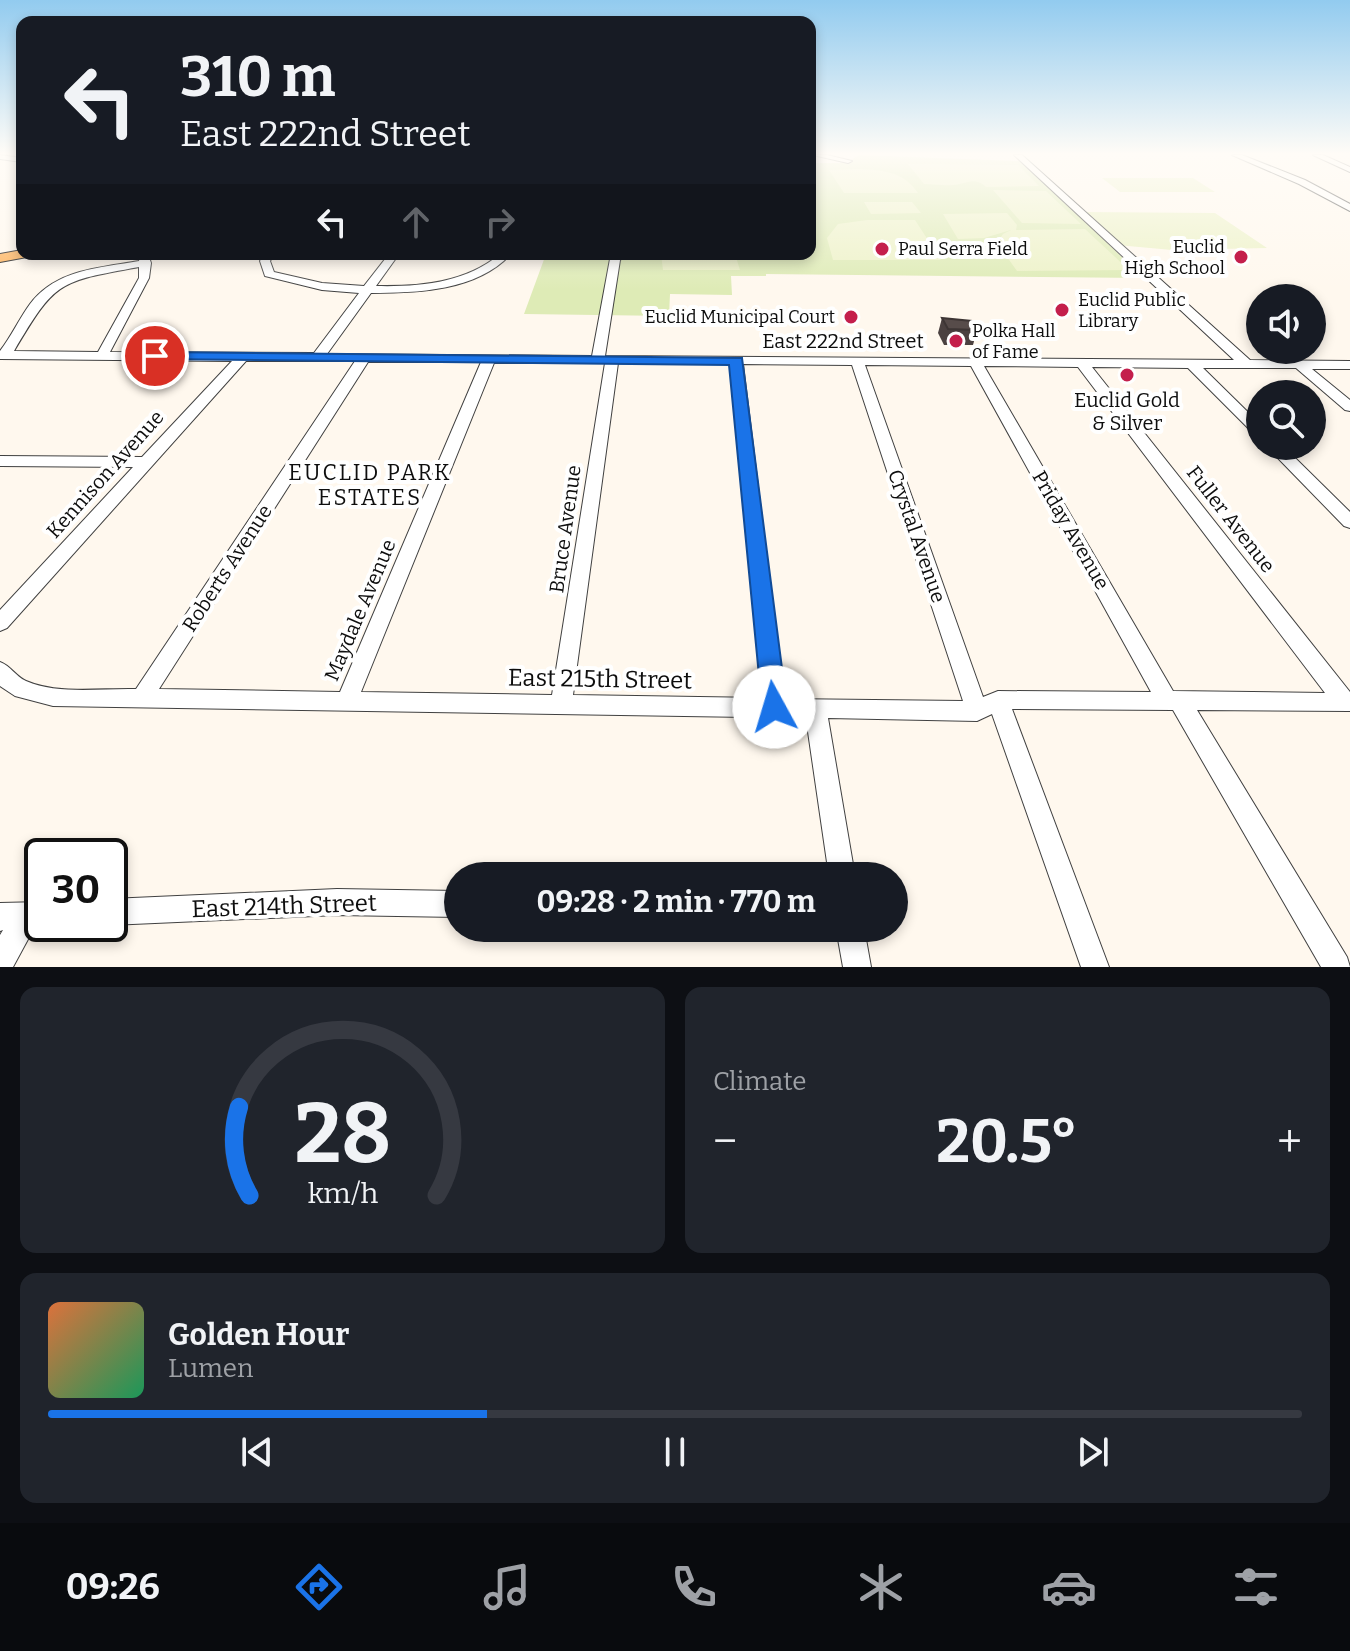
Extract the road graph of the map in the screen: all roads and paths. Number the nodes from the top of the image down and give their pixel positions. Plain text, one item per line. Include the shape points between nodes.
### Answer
1 (1067, 200) edge
2 (141, 260) edge
3 (145, 260) edge
4 (266, 260) edge
5 (390, 260) edge
6 (501, 260) edge
7 (618, 260) edge
8 (367, 290) junction
9 (3, 355) edge
10 (102, 356) junction
11 (243, 356) junction
12 (318, 357) junction
13 (364, 358) junction
14 (489, 359) junction
15 (605, 360) junction
16 (736, 361) junction
17 (857, 361) junction
18 (975, 362) junction
19 (1082, 363) junction
20 (1192, 364) junction
21 (1247, 365) junction
22 (1300, 365) junction
23 (1350, 365) edge
24 (1350, 407) edge
25 (1246, 418) edge
26 (1288, 460) edge
27 (0, 461) edge
28 (145, 462) junction
29 (1350, 522) edge
30 (0, 623) edge
31 (0, 671) edge
32 (142, 698) junction
33 (1172, 699) junction
34 (347, 701) junction
35 (1347, 702) edge
36 (561, 704) junction
37 (987, 706) junction
38 (774, 707) junction
39 (815, 708) junction
40 (840, 862) edge
41 (444, 904) edge
42 (128, 911) edge
43 (23, 916) edge
44 (853, 942) edge
45 (0, 963) edge
46 (857, 967) edge
47 (1095, 967) edge
48 (1337, 967) edge

1 - 21 street
2 - 9 street via 56,285 40,299
3 - 10 street via 144,278
4 - 8 street via 269,274 283,281
5 - 8 street
6 - 8 street via 454,281
7 - 15 street, Bruce Avenue
8 - 12 street
9 - 10 street, East 222nd Street
10 - 11 street, East 222nd Street
11 - 12 street, East 222nd Street
11 - 28 street, Kennison Avenue
12 - 13 street, East 222nd Street
13 - 14 street, East 222nd Street
13 - 32 street, Roberts Avenue
14 - 15 street, East 222nd Street
14 - 34 street, Maydale Avenue
15 - 16 street, East 222nd Street
15 - 36 street, Bruce Avenue
16 - 17 street, East 222nd Street
16 - 38 street
17 - 18 street, East 222nd Street
17 - 37 street, Crystal Avenue
18 - 19 street, East 222nd Street
18 - 33 street, Priday Avenue
19 - 20 street, East 222nd Street
19 - 35 street, Fuller Avenue
20 - 21 street, East 222nd Street
20 - 25 street
21 - 22 street, East 222nd Street
22 - 23 street, East 222nd Street
22 - 24 street
26 - 29 street
27 - 28 street
28 - 30 street, Kennison Avenue
31 - 32 street, East 215th Street via 19,689 53,697
32 - 34 street, East 215th Street
33 - 35 street, East 215th Street
33 - 37 street, East 215th Street
33 - 48 street, Priday Avenue
34 - 36 street, East 215th Street
36 - 38 street, East 215th Street
37 - 39 street, East 215th Street
37 - 47 street, Crystal Avenue
38 - 39 street, East 215th Street
39 - 40 street
41 - 42 street, East 214th Street via 337,902
43 - 45 street
44 - 46 street

